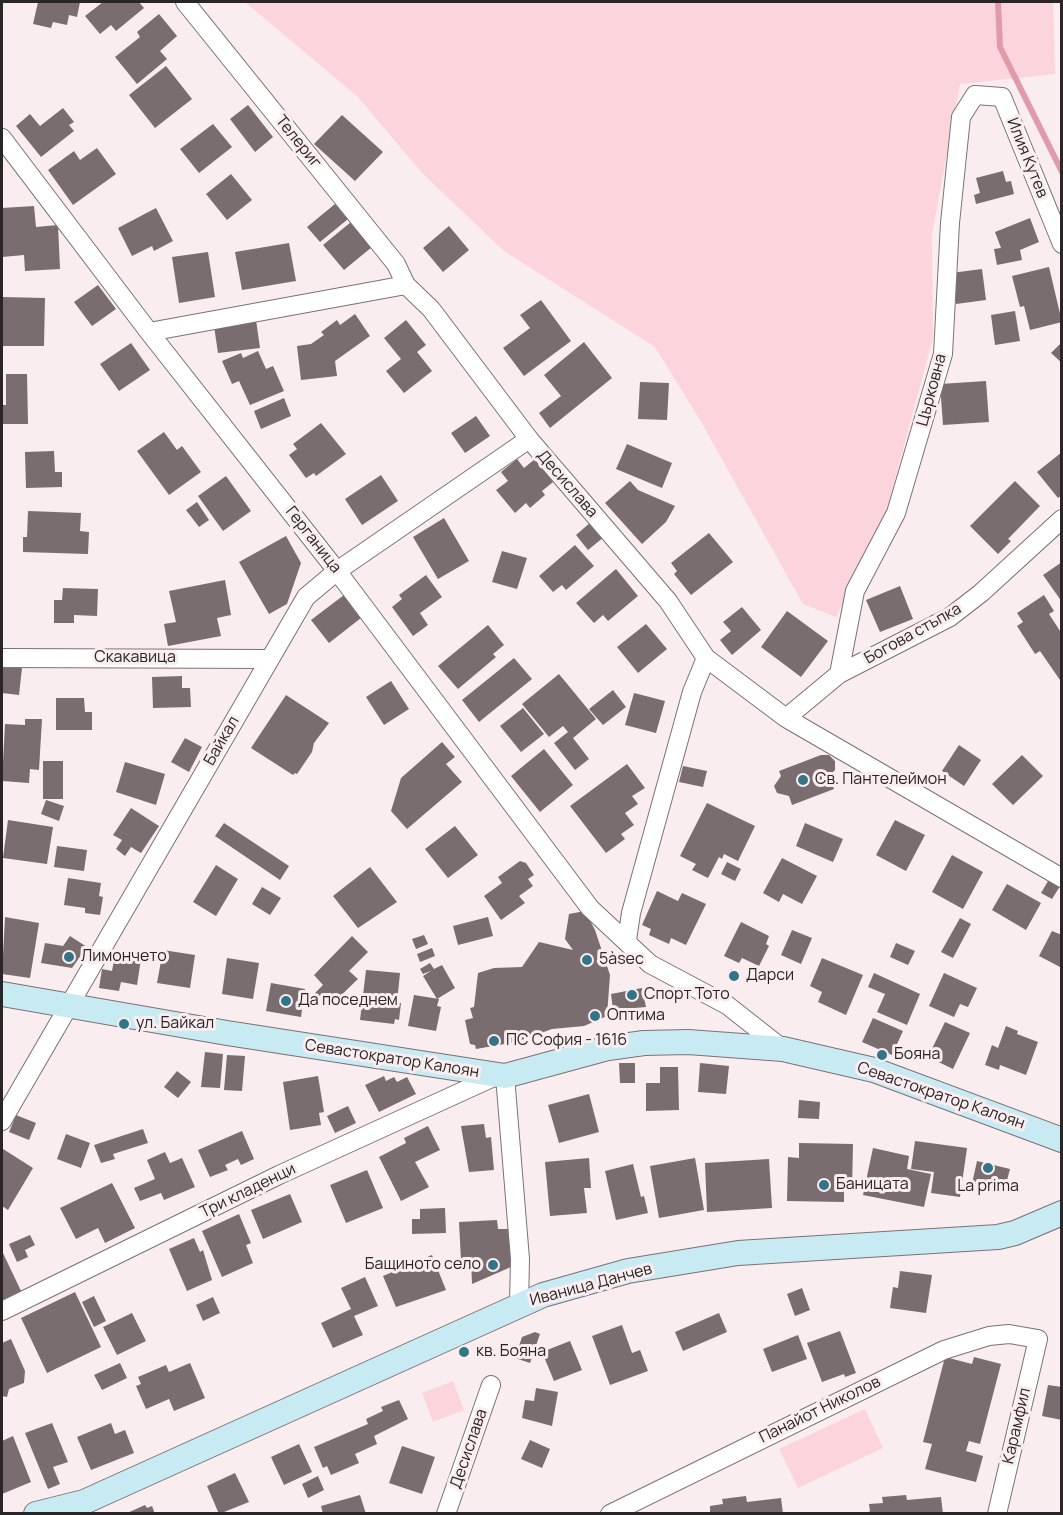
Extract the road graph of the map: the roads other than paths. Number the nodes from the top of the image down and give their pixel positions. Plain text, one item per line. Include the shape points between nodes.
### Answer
1 (185, 2) edge
2 (975, 95) joint
3 (2, 138) edge
4 (1062, 244) edge
5 (406, 285) junction
6 (149, 332) junction
7 (529, 439) junction
8 (1062, 519) edge
9 (338, 571) junction
10 (2, 658) edge
11 (706, 658) junction
12 (269, 659) junction
13 (839, 674) junction
14 (786, 718) junction
15 (1062, 878) edge
16 (627, 940) junction
17 (2, 994) edge
18 (70, 1006) junction
19 (783, 1049) junction
20 (500, 1076) junction
21 (2, 1121) edge
22 (1062, 1140) edge
23 (1062, 1213) edge
24 (519, 1305) junction
25 (2, 1311) edge
26 (1038, 1339) joint
27 (491, 1385) dead end
28 (77, 1508) edge
29 (36, 1514) edge
30 (446, 1514) edge
31 (610, 1514) edge
32 (997, 1514) edge

1 - 5 street, Телериг via 396,264
2 - 4 street, Илия Кутев via 1002,97
2 - 13 street, Църковна via 961,117 943,354 896,513 855,591
3 - 6 street, Герганица
5 - 6 street
5 - 7 street, Десислава via 431,309
6 - 9 street, Герганица
7 - 9 street, Байкал
7 - 11 street, Десислава via 668,600
8 - 13 street, Богова стъпка via 950,617
9 - 12 street, Байкал via 306,597
9 - 16 street, Герганица via 590,908
10 - 12 street, Скакавица
11 - 14 street
11 - 16 street via 689,703
12 - 18 street, Байкал
13 - 14 street, Богова стъпка
14 - 15 street
16 - 19 street, Севастократор Калоян via 650,964 727,1005
17 - 18 main road, Севастократор Калоян
18 - 20 main road, Севастократор Калоян
18 - 21 street, Байкал
19 - 20 main road, Севастократор Калоян via 644,1043 608,1048
19 - 22 main road, Севастократор Калоян via 874,1070
20 - 24 street via 520,1259
20 - 25 street, Три кладенци via 279,1175
23 - 24 main road, Иваница Данчев via 998,1237 738,1253 628,1271
24 - 28 main road, Иваница Данчев
26 - 31 street, Панайот Николов via 1009,1334 989,1336 944,1350
26 - 32 street, Карамфил
27 - 30 street, Десислава
28 - 29 main road, Иваница Данчев

